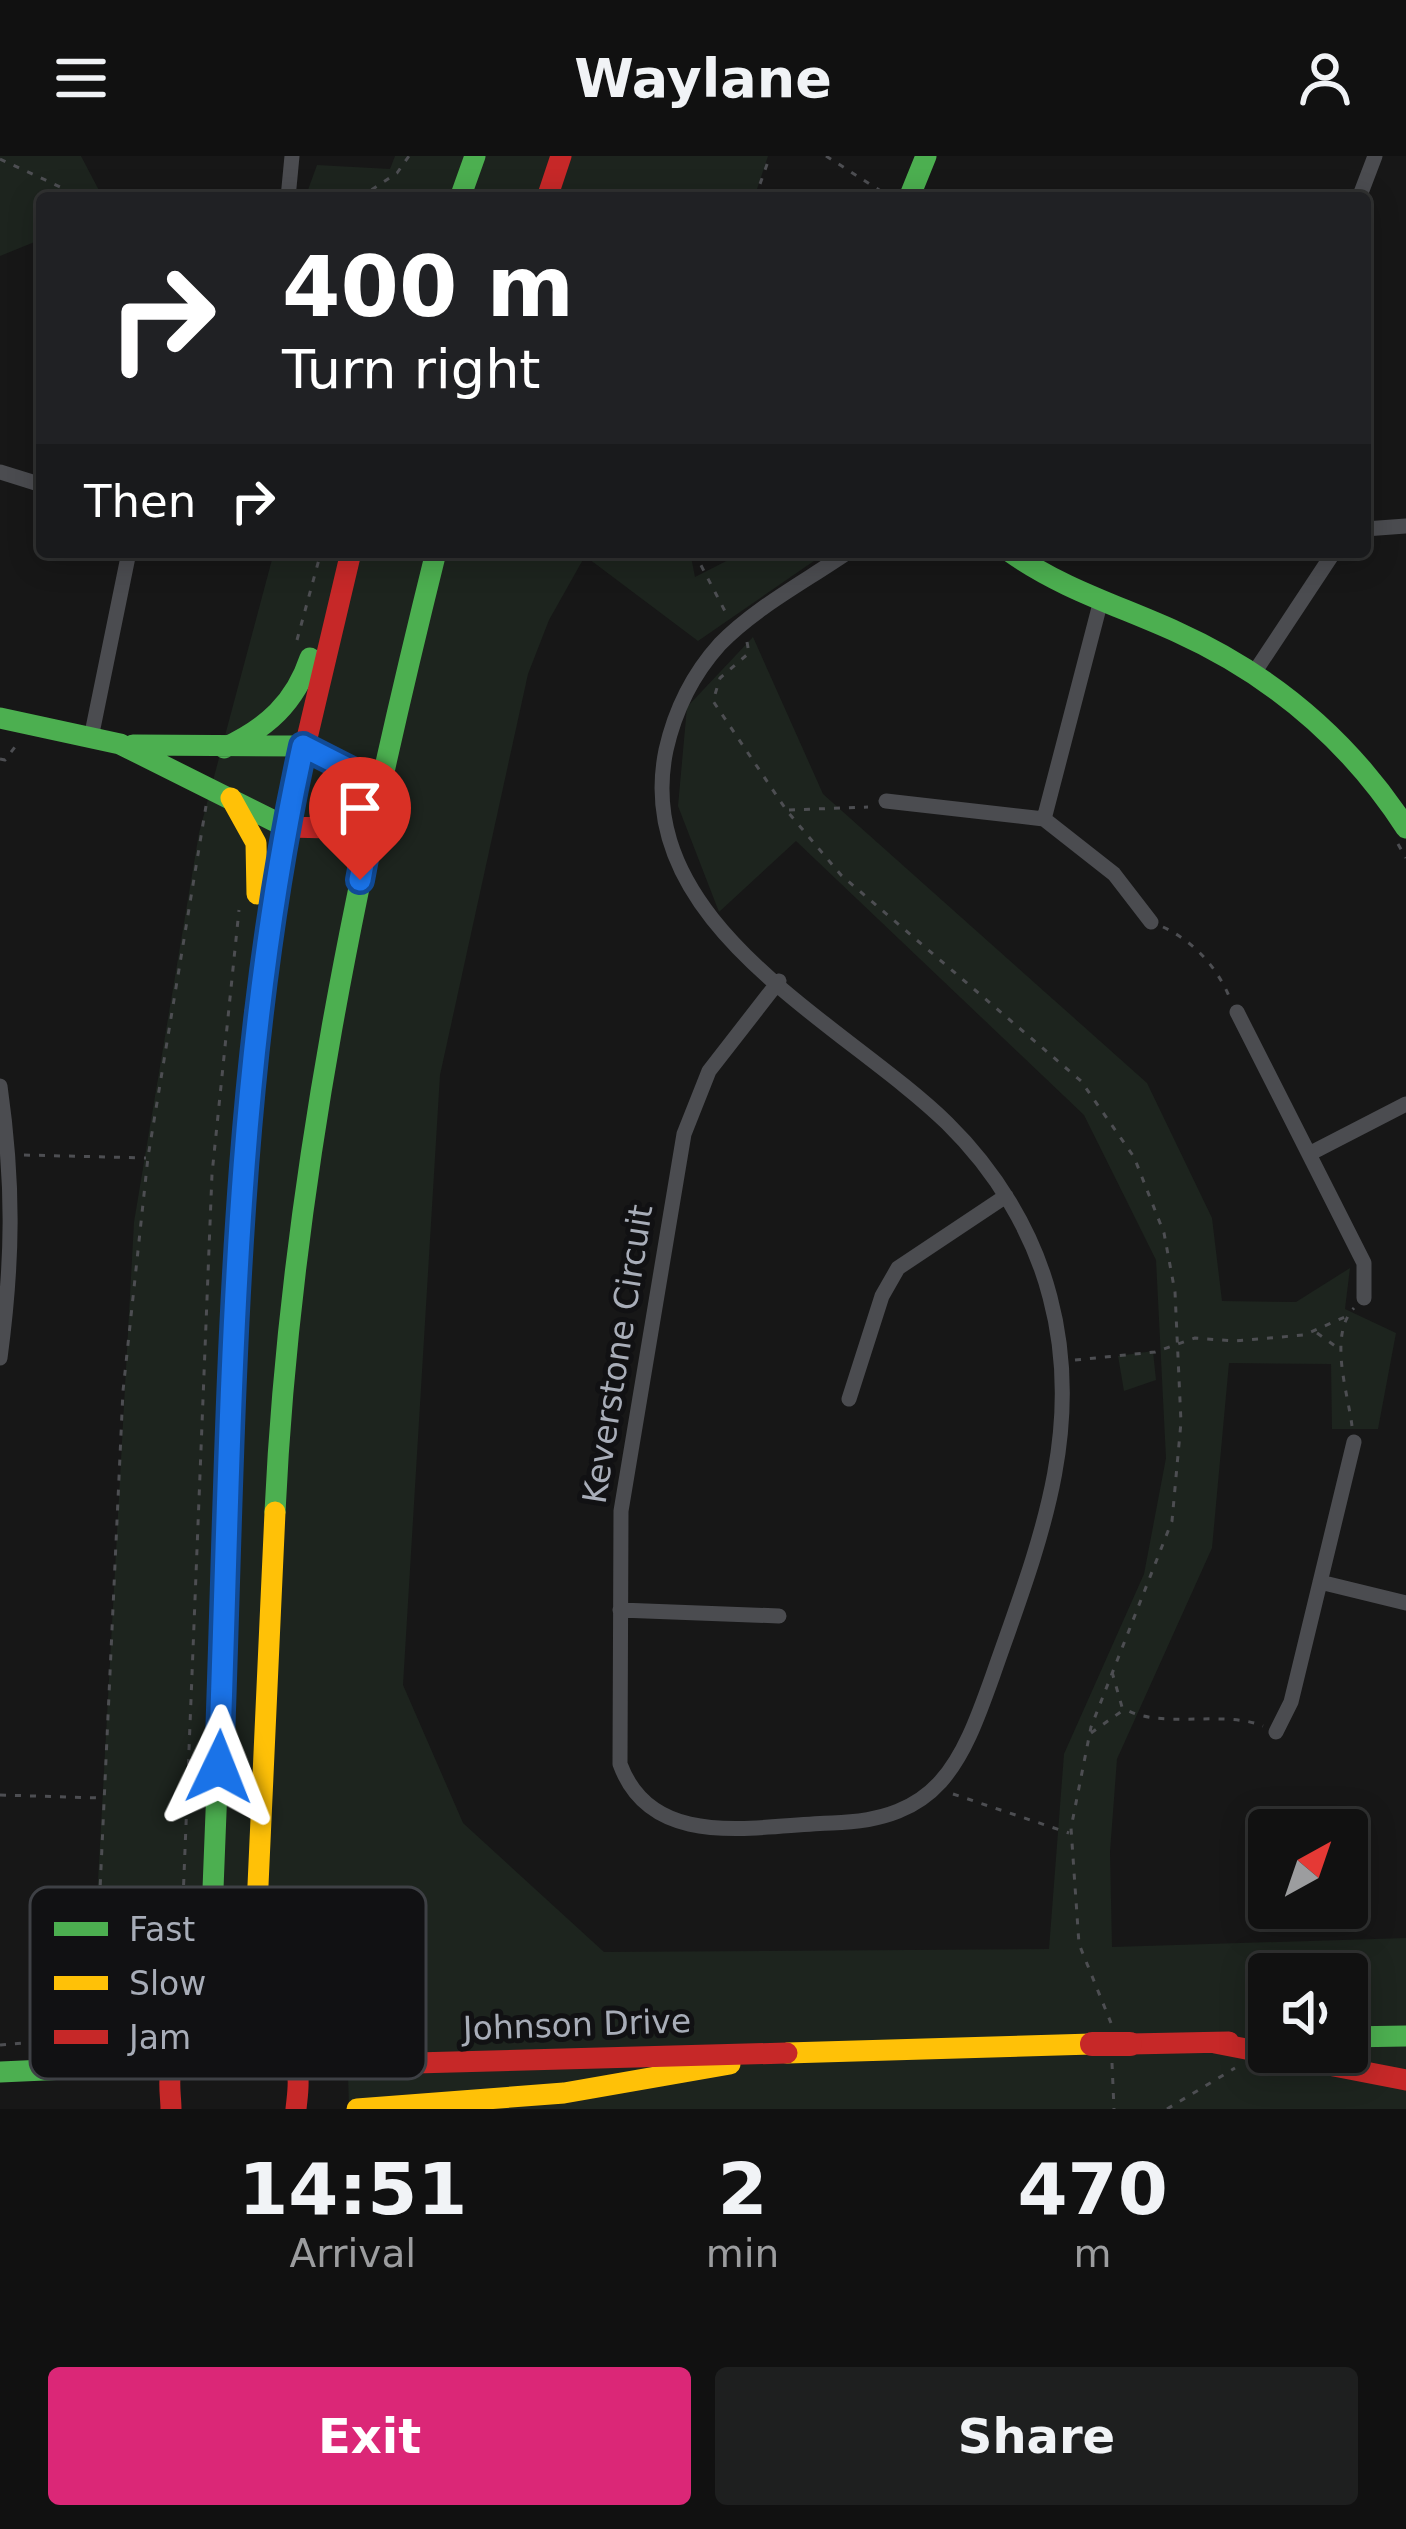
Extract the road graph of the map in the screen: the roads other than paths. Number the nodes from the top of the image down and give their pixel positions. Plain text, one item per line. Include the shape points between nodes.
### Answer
1 (292, 156) edge
2 (475, 156) edge
3 (561, 156) edge
4 (926, 156) edge
5 (1375, 156) edge
6 (289, 192) edge
7 (462, 192) edge
8 (549, 192) edge
9 (911, 192) edge
10 (1361, 192) edge
11 (0, 472) edge
12 (36, 483) edge
13 (1406, 526) edge
14 (1371, 529) edge
15 (128, 558) edge
16 (349, 558) edge
17 (350, 558) edge
18 (435, 558) edge
19 (838, 558) edge
20 (1019, 558) edge
21 (1330, 558) edge
22 (1100, 604) junction
23 (1254, 673) junction
24 (1, 721) edge
25 (91, 738) junction
26 (120, 744) junction
27 (303, 746) junction
28 (224, 748) junction
29 (220, 796) junction
30 (375, 800) junction
31 (886, 801) road end
32 (1045, 819) junction
33 (286, 827) junction
34 (1399, 831) edge
35 (1150, 922) road end
36 (779, 981) junction
37 (255, 1011) junction
38 (1237, 1012) road end
39 (0, 1086) edge
40 (1406, 1104) edge
41 (1309, 1154) junction
42 (7, 1162) edge
43 (1006, 1196) junction
44 (1364, 1298) road end
45 (0, 1358) edge
46 (849, 1399) dead end
47 (1354, 1442) road end
48 (1320, 1582) junction
49 (1406, 1603) edge
50 (620, 1610) junction
51 (779, 1616) dead end
52 (1276, 1732) road end
53 (215, 1868) junction
54 (201, 1887) edge
55 (214, 1887) edge
56 (258, 1887) edge
57 (1406, 2036) edge
58 (1368, 2037) edge
59 (1248, 2040) edge
60 (1215, 2043) junction
61 (796, 2053) junction
62 (426, 2063) edge
63 (30, 2071) edge
64 (0, 2072) edge
65 (170, 2079) edge
66 (299, 2079) edge
67 (1406, 2080) edge
68 (171, 2109) edge
69 (296, 2109) edge
70 (357, 2109) edge

1 - 6 street
2 - 7 main road
3 - 8 main road
4 - 9 main road
5 - 10 street
11 - 12 street
13 - 14 street
15 - 25 street
16 - 28 main road via 328,589 302,686 278,717
17 - 27 main road
18 - 30 main road
19 - 36 street, Keverstone Circuit via 731,623 678,707 664,764 665,823 684,879 712,922
20 - 22 main road
21 - 23 street
22 - 23 main road via 1175,631
22 - 32 street
23 - 34 main road via 1345,749
24 - 25 main road
25 - 26 main road
26 - 28 main road
26 - 29 main road
27 - 28 main road
27 - 30 main road via 356,773
27 - 33 main road
29 - 33 main road
29 - 37 main road via 248,820 261,864 248,962
30 - 33 main road via 332,828
30 - 56 main road via 304,1203 277,1469
31 - 32 street
32 - 35 street via 1114,874
33 - 37 main road
36 - 43 street, Keverstone Circuit via 945,1121
36 - 50 street, Keverstone Circuit via 709,1071 683,1134 627,1459
37 - 53 main road via 241,1178
38 - 41 street
39 - 42 street
40 - 41 street
41 - 44 street via 1364,1263
42 - 45 street via 12,1264
43 - 46 street via 898,1268
43 - 50 street, Keverstone Circuit via 1049,1293 1065,1425 1044,1529 971,1736 940,1784 912,1806 853,1822 698,1827 652,1814 620,1764
47 - 48 street
48 - 49 street
48 - 52 street
50 - 51 street
53 - 54 main road
53 - 55 main road
57 - 58 main road
59 - 60 main road, Johnson Drive
60 - 61 main road, Johnson Drive
60 - 67 main road, Johnson Drive
61 - 62 main road, Johnson Drive
61 - 70 main road, Johnson Drive via 564,2093
63 - 64 main road, Johnson Drive
65 - 68 main road
66 - 69 main road

